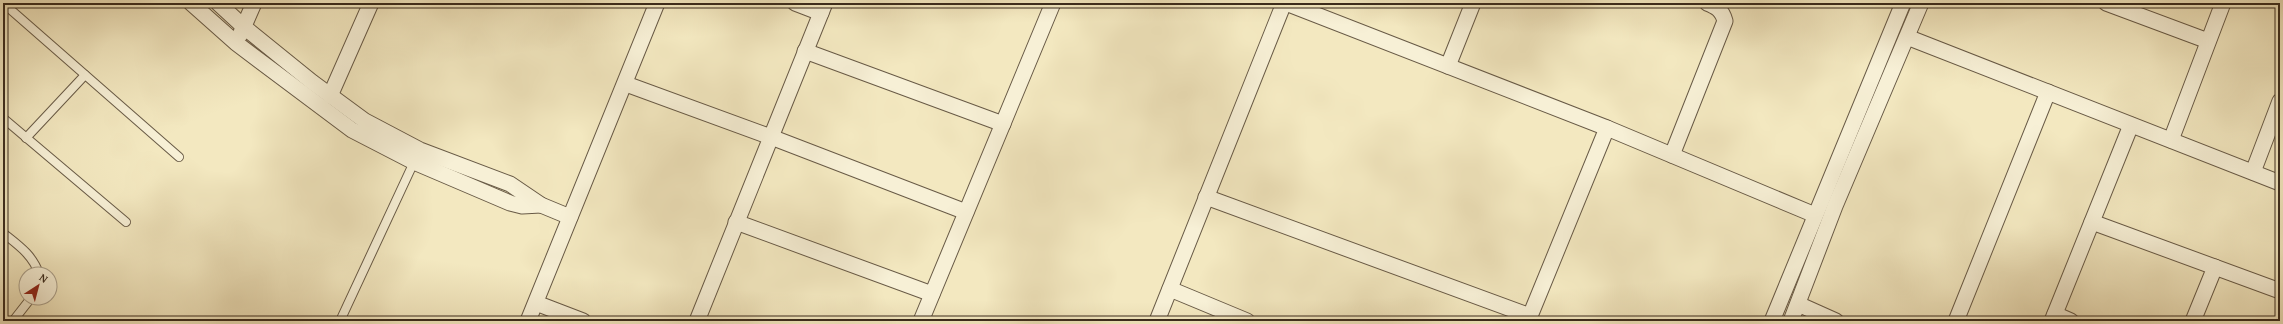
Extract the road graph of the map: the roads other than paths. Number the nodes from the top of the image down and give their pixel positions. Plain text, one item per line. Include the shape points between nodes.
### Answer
1 (3, 3) edge
2 (191, 3) edge
3 (218, 3) edge
4 (254, 3) edge
5 (371, 3) edge
6 (657, 3) edge
7 (794, 3) edge
8 (1053, 3) edge
9 (1285, 3) edge
10 (1473, 3) edge
11 (1707, 3) edge
12 (1903, 3) edge
13 (1921, 3) edge
14 (2106, 3) edge
15 (2223, 3) edge
16 (823, 8) edge
17 (244, 27) junction
18 (1907, 37) junction
19 (2208, 41) junction
20 (236, 43) junction
21 (806, 51) junction
22 (1448, 66) junction
23 (85, 75) junction
24 (626, 84) junction
25 (2048, 92) junction
26 (330, 96) junction
27 (2280, 101) edge
28 (3, 118) edge
29 (1003, 124) junction
30 (2131, 125) junction
31 (1607, 128) junction
32 (771, 137) junction
33 (26, 138) junction
34 (2170, 140) junction
35 (1672, 156) junction
36 (179, 157) dead end
37 (414, 162) junction
38 (2253, 172) junction
39 (2280, 183) edge
40 (1206, 198) junction
41 (541, 205) junction
42 (966, 212) junction
43 (1815, 215) junction
44 (570, 217) junction
45 (126, 222) dead end
46 (736, 222) junction
47 (2092, 222) junction
48 (3, 233) edge
49 (37, 266) edge
50 (2215, 267) junction
51 (1170, 289) junction
52 (2280, 291) edge
53 (932, 294) junction
54 (536, 302) junction
55 (1798, 304) junction
56 (25, 306) edge
57 (2054, 318) edge
58 (1529, 319) edge
59 (13, 321) edge
60 (340, 321) edge
61 (528, 321) edge
62 (583, 321) edge
63 (697, 321) edge
64 (921, 321) edge
65 (1157, 321) edge
66 (1248, 321) edge
67 (1772, 321) edge
68 (1791, 321) edge
69 (1836, 321) edge
70 (1956, 321) edge
71 (2071, 321) edge
72 (2193, 321) edge

1 - 23 lane
2 - 20 street
3 - 17 street
4 - 17 street
5 - 26 street
6 - 24 street
7 - 16 street
8 - 29 street
9 - 22 street
9 - 40 street
10 - 22 street
11 - 35 street via 1718,8 1725,21
12 - 43 street
13 - 18 street
14 - 19 street
15 - 19 street
16 - 21 street
17 - 20 street
17 - 26 street
18 - 25 street
18 - 55 street via 1835,206
19 - 34 street
20 - 37 street via 352,130
21 - 29 street
21 - 32 street
22 - 31 street
23 - 33 lane
23 - 36 lane
24 - 32 street
24 - 44 street
25 - 30 street
25 - 70 street
26 - 41 street via 387,134 420,150 510,184
27 - 38 street
28 - 33 lane
29 - 42 street
30 - 34 street
30 - 47 street
31 - 35 street
31 - 58 street
32 - 42 street
32 - 46 street
33 - 45 lane
34 - 38 street
35 - 43 street
37 - 41 street via 510,203 522,206
37 - 60 lane
38 - 39 street
40 - 51 street
40 - 58 street
41 - 44 street
42 - 53 street
43 - 67 street
44 - 54 street
46 - 53 street
46 - 63 street
47 - 50 street
47 - 57 street
48 - 49 lane
50 - 52 street
50 - 72 street
51 - 65 street
51 - 66 street
53 - 64 street
54 - 61 street
54 - 62 street
55 - 68 street
55 - 69 street
56 - 59 lane
57 - 71 street

